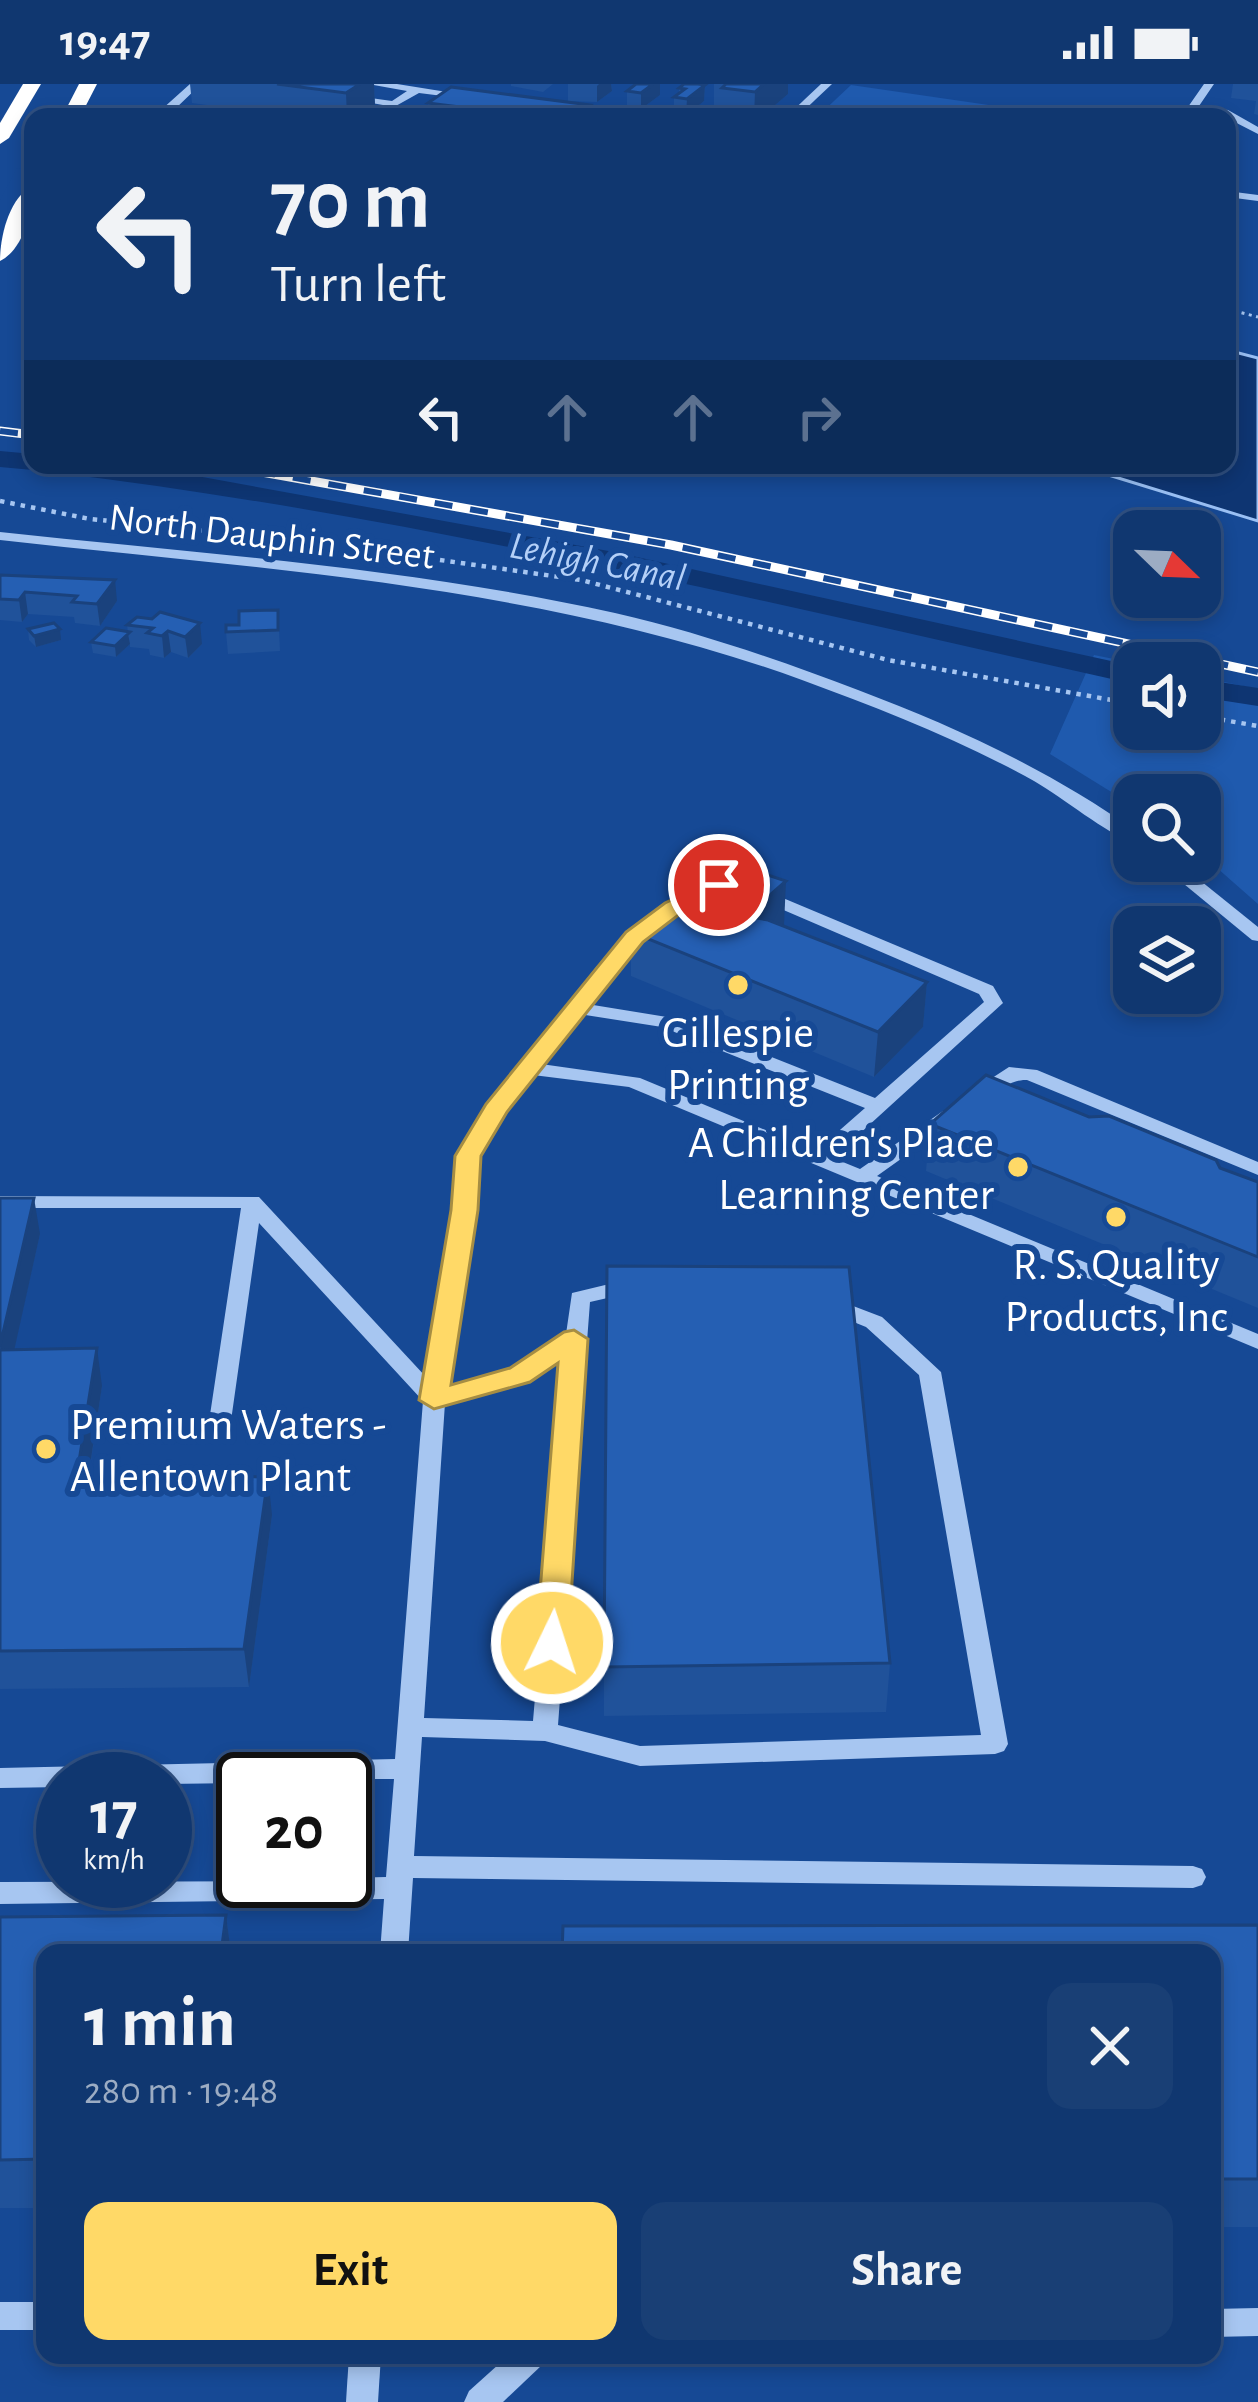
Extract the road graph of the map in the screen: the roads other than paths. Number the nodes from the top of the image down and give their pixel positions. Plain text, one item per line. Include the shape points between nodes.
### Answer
1 (32, 84) edge
2 (196, 84) edge
3 (373, 84) edge
4 (827, 84) edge
5 (426, 88) edge
6 (328, 95) edge
7 (459, 95) junction
8 (480, 98) edge
9 (544, 106) edge
10 (169, 108) edge
11 (382, 108) edge
12 (398, 108) edge
13 (441, 108) edge
14 (559, 108) edge
15 (801, 108) edge
16 (0, 138) edge
17 (24, 208) edge
18 (0, 255) edge
19 (0, 536) edge
20 (1113, 824) edge
21 (1191, 882) edge
22 (735, 884) edge
23 (673, 908) edge
24 (1258, 936) edge
25 (574, 1008) junction
26 (527, 1068) junction
27 (880, 1107) junction
28 (819, 1159) junction
29 (1258, 1169) edge
30 (862, 1177) junction
31 (0, 1202) edge
32 (252, 1202) junction
33 (663, 1285) edge
34 (800, 1295) edge
35 (574, 1339) junction
36 (1258, 1342) edge
37 (434, 1400) junction
38 (218, 1435) dead end
39 (410, 1727) junction
40 (545, 1732) junction
41 (406, 1769) junction
42 (0, 1778) edge
43 (1193, 1877) dead end
44 (399, 1878) junction
45 (0, 1893) edge
46 (395, 1944) edge
47 (0, 2316) edge
48 (36, 2316) edge
49 (1258, 2322) edge
50 (1221, 2323) edge
51 (364, 2364) edge
52 (521, 2364) edge
53 (362, 2402) edge
54 (480, 2402) edge

1 - 16 highway
2 - 10 street
3 - 5 street
4 - 15 street
5 - 7 street
5 - 12 street
6 - 11 street
7 - 8 street
7 - 13 street
9 - 14 street
17 - 18 highway
19 - 20 street, North Dauphin Street via 476,592 678,634 806,675 982,747
21 - 24 street
22 - 27 street via 986,990 994,1003
23 - 25 street via 635,937
25 - 26 street
25 - 27 street via 666,1022
26 - 28 street via 633,1082
26 - 37 street via 468,1156
27 - 28 street
28 - 30 street
29 - 30 street via 1030,1074 1009,1073
30 - 36 street
31 - 32 street
32 - 37 street
32 - 38 street
33 - 35 street via 580,1298
34 - 40 street via 874,1322 930,1372 995,1744 640,1756
35 - 37 street via 520,1375
35 - 40 street
37 - 39 street
39 - 40 street
39 - 41 street
41 - 42 street
41 - 44 street
43 - 44 street
44 - 45 street
44 - 46 street
47 - 48 street
49 - 50 street
51 - 53 street
52 - 54 street

